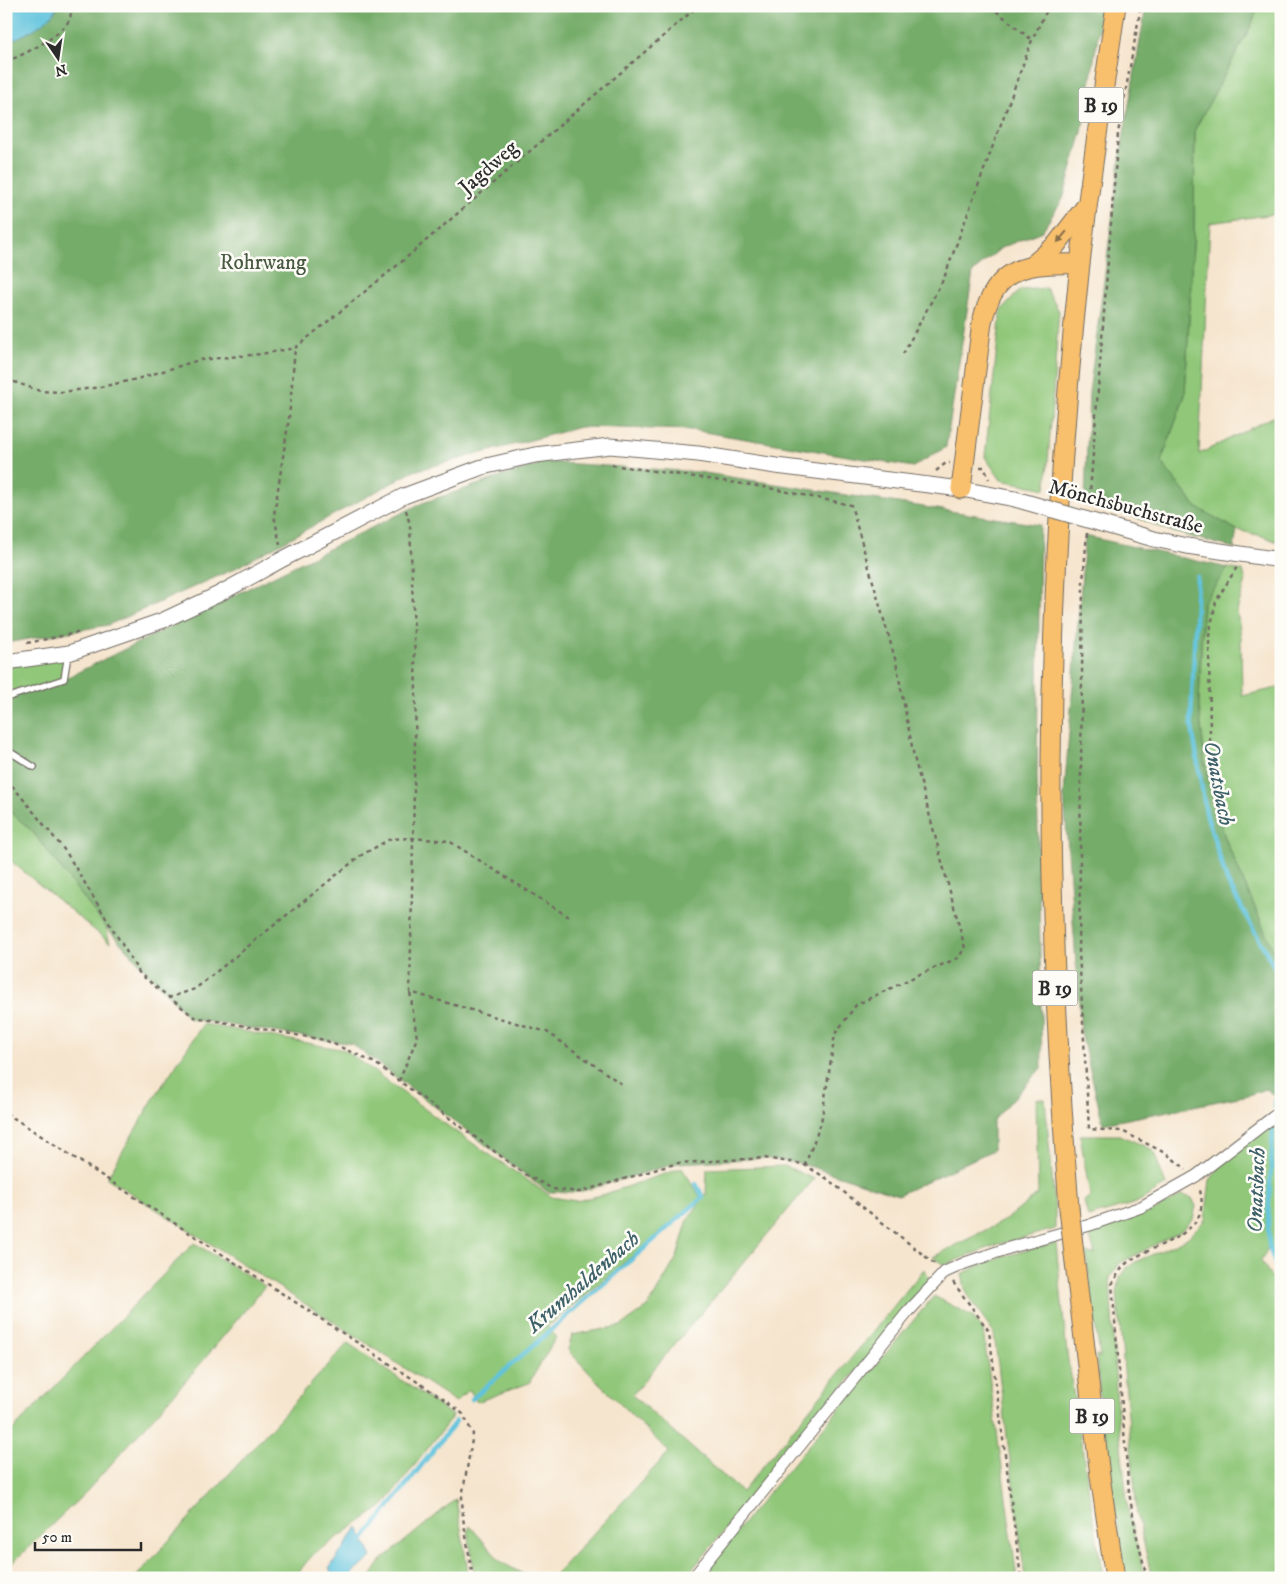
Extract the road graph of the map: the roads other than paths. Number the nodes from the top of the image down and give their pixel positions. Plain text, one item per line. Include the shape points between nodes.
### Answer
1 (1116, 6) edge
2 (1088, 204) junction
3 (1080, 264) junction
4 (1033, 265) junction
5 (961, 489) junction
6 (1281, 560) edge
7 (69, 653) junction
8 (6, 662) edge
9 (6, 698) edge
10 (6, 753) edge
11 (34, 767) dead end
12 (1281, 1111) edge
13 (693, 1578) edge
14 (1115, 1578) edge

1 - 2 main road, B 19
2 - 3 main road, B 19
2 -> 4 main road via 1056,245
3 - 4 main road
3 - 14 main road, B 19, bridge via 1064,442 1054,615 1051,767 1053,924 1069,1208 1097,1458
4 - 5 main road via 999,283 986,306
5 - 6 street, Mönchsbuchstraße, bridge via 1015,499 1154,539
5 - 7 street, Mönchsbuchstraße via 698,454 610,446 535,455 482,467 404,496 164,620
7 - 8 street, Mönchsbuchstraße
7 - 9 lane via 64,679
10 - 11 lane via 10,752
12 - 13 street via 1196,1176 1141,1207 1008,1248 945,1272 907,1313

